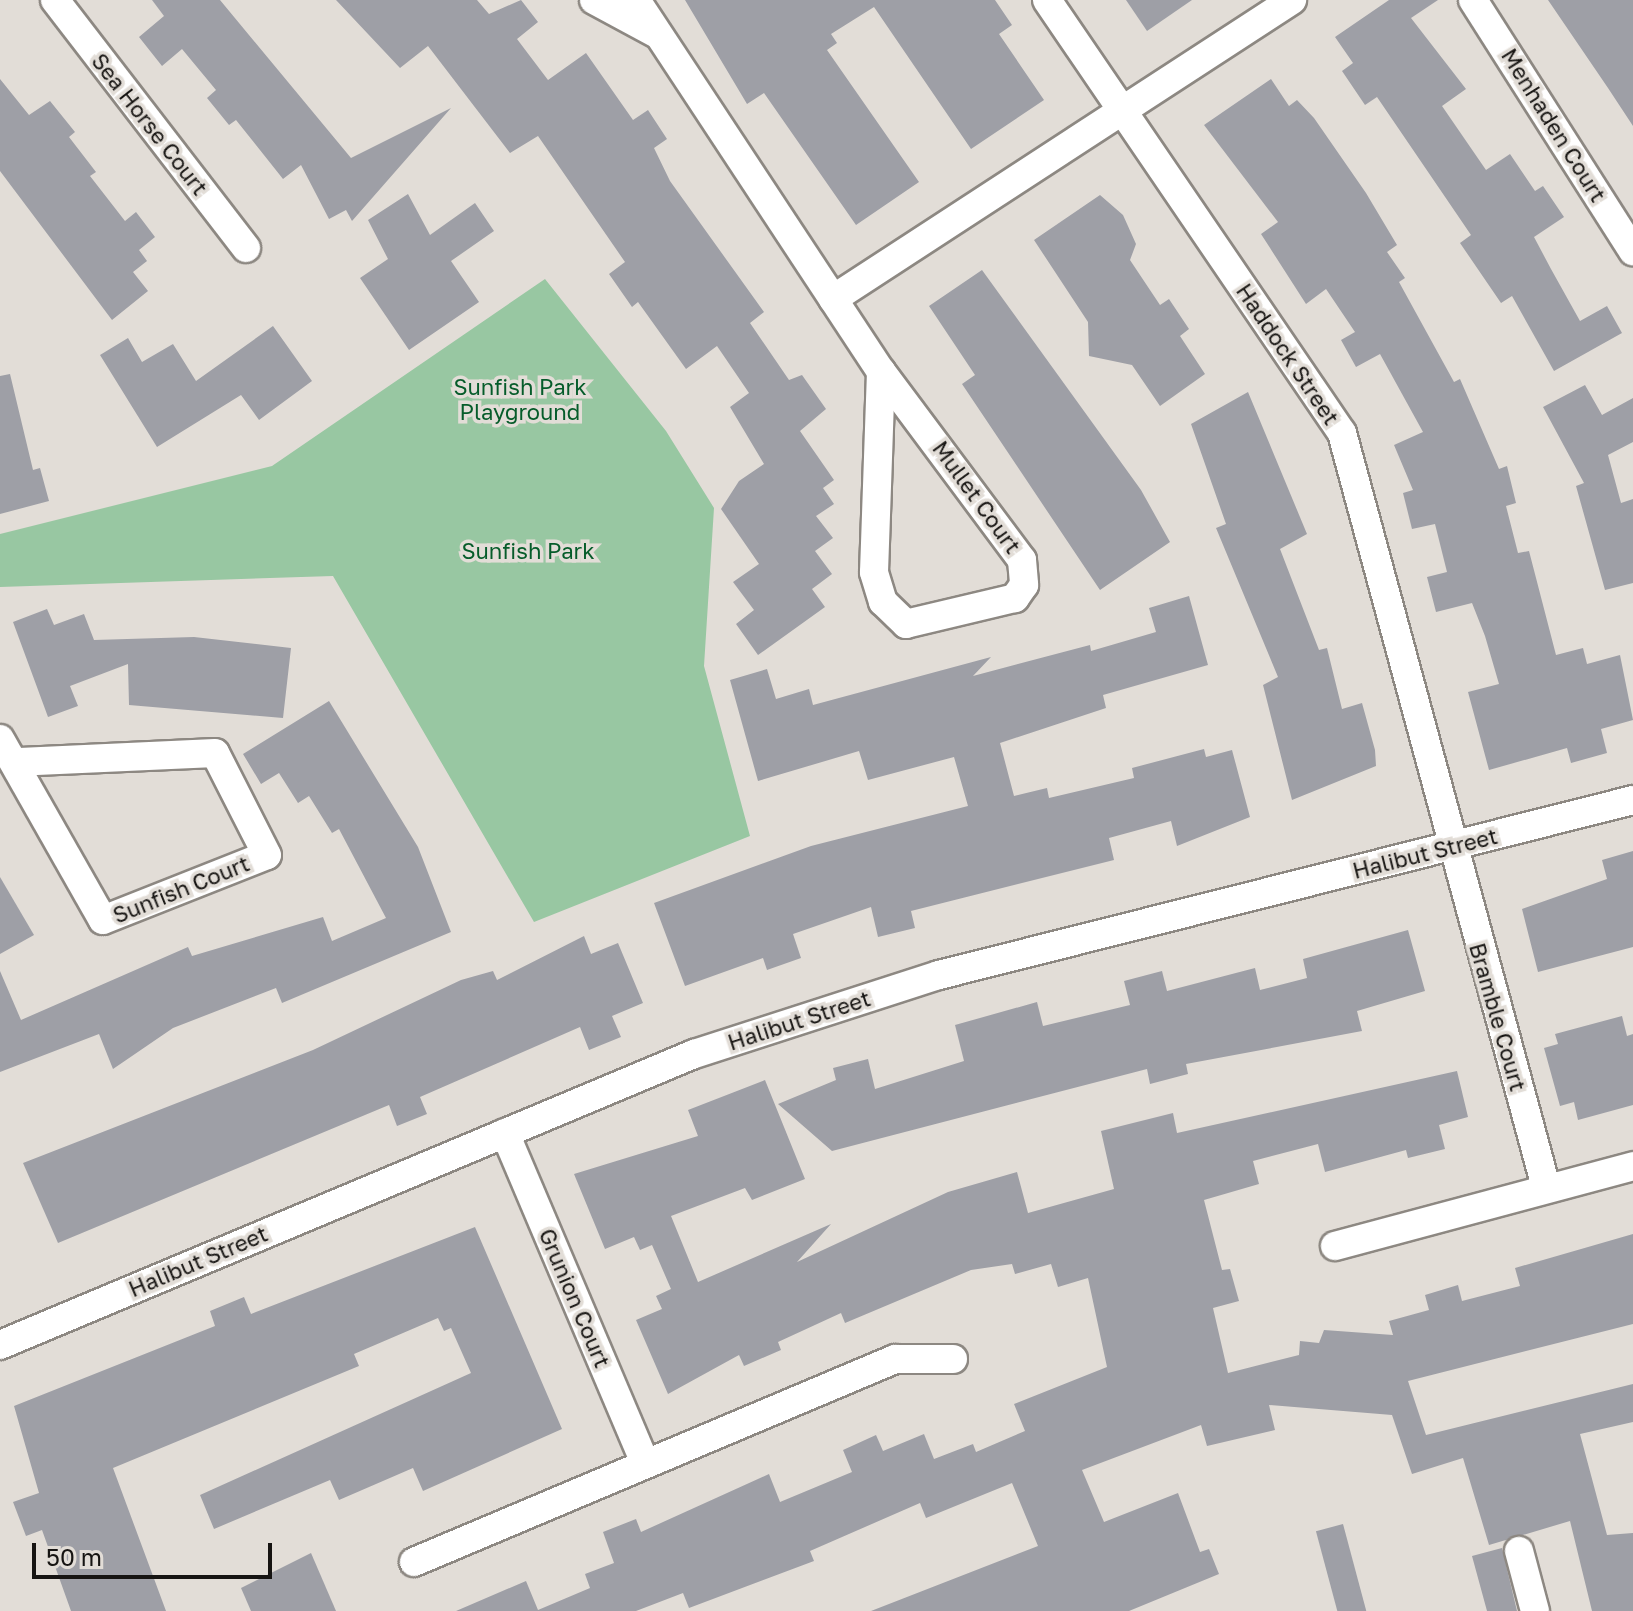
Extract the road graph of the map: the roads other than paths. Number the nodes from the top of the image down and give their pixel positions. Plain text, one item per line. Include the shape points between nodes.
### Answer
1 (55, 0) edge
2 (594, 0) edge
3 (636, 0) edge
4 (1047, 0) edge
5 (1292, 0) edge
6 (1473, 0) edge
7 (659, 35) junction
8 (1121, 111) junction
9 (246, 248) dead end
10 (1633, 251) edge
11 (833, 299) junction
12 (881, 371) junction
13 (7, 750) edge
14 (1633, 800) edge
15 (1450, 847) junction
16 (505, 1133) junction
17 (1633, 1166) edge
18 (1546, 1187) junction
19 (1335, 1246) dead end
20 (0, 1345) edge
21 (953, 1359) dead end
22 (645, 1463) junction
23 (1519, 1551) dead end
24 (414, 1562) dead end
25 (1535, 1611) edge

1 - 9 street, Sea Horse Court
2 - 7 street, Mullet Court
3 - 7 street, Mullet Court
4 - 8 street, Haddock Street
5 - 8 street
6 - 10 street, Menhaden Court
7 - 11 street, Mullet Court
8 - 11 street
8 - 15 street, Haddock Street via 1342,433
11 - 12 street, Mullet Court
12 - 12 street, Mullet Court via 874,572 883,602 906,624 1015,598 1024,585 1022,560
13 - 13 street, Sunfish Court via 103,920 267,855 215,753
14 - 15 street, Halibut Street
15 - 16 street, Halibut Street via 939,975 694,1054
15 - 18 street, Bramble Court
16 - 20 street, Halibut Street
16 - 22 street, Grunion Court
17 - 18 street
18 - 19 street
21 - 22 street via 895,1359
22 - 24 street
23 - 25 street

